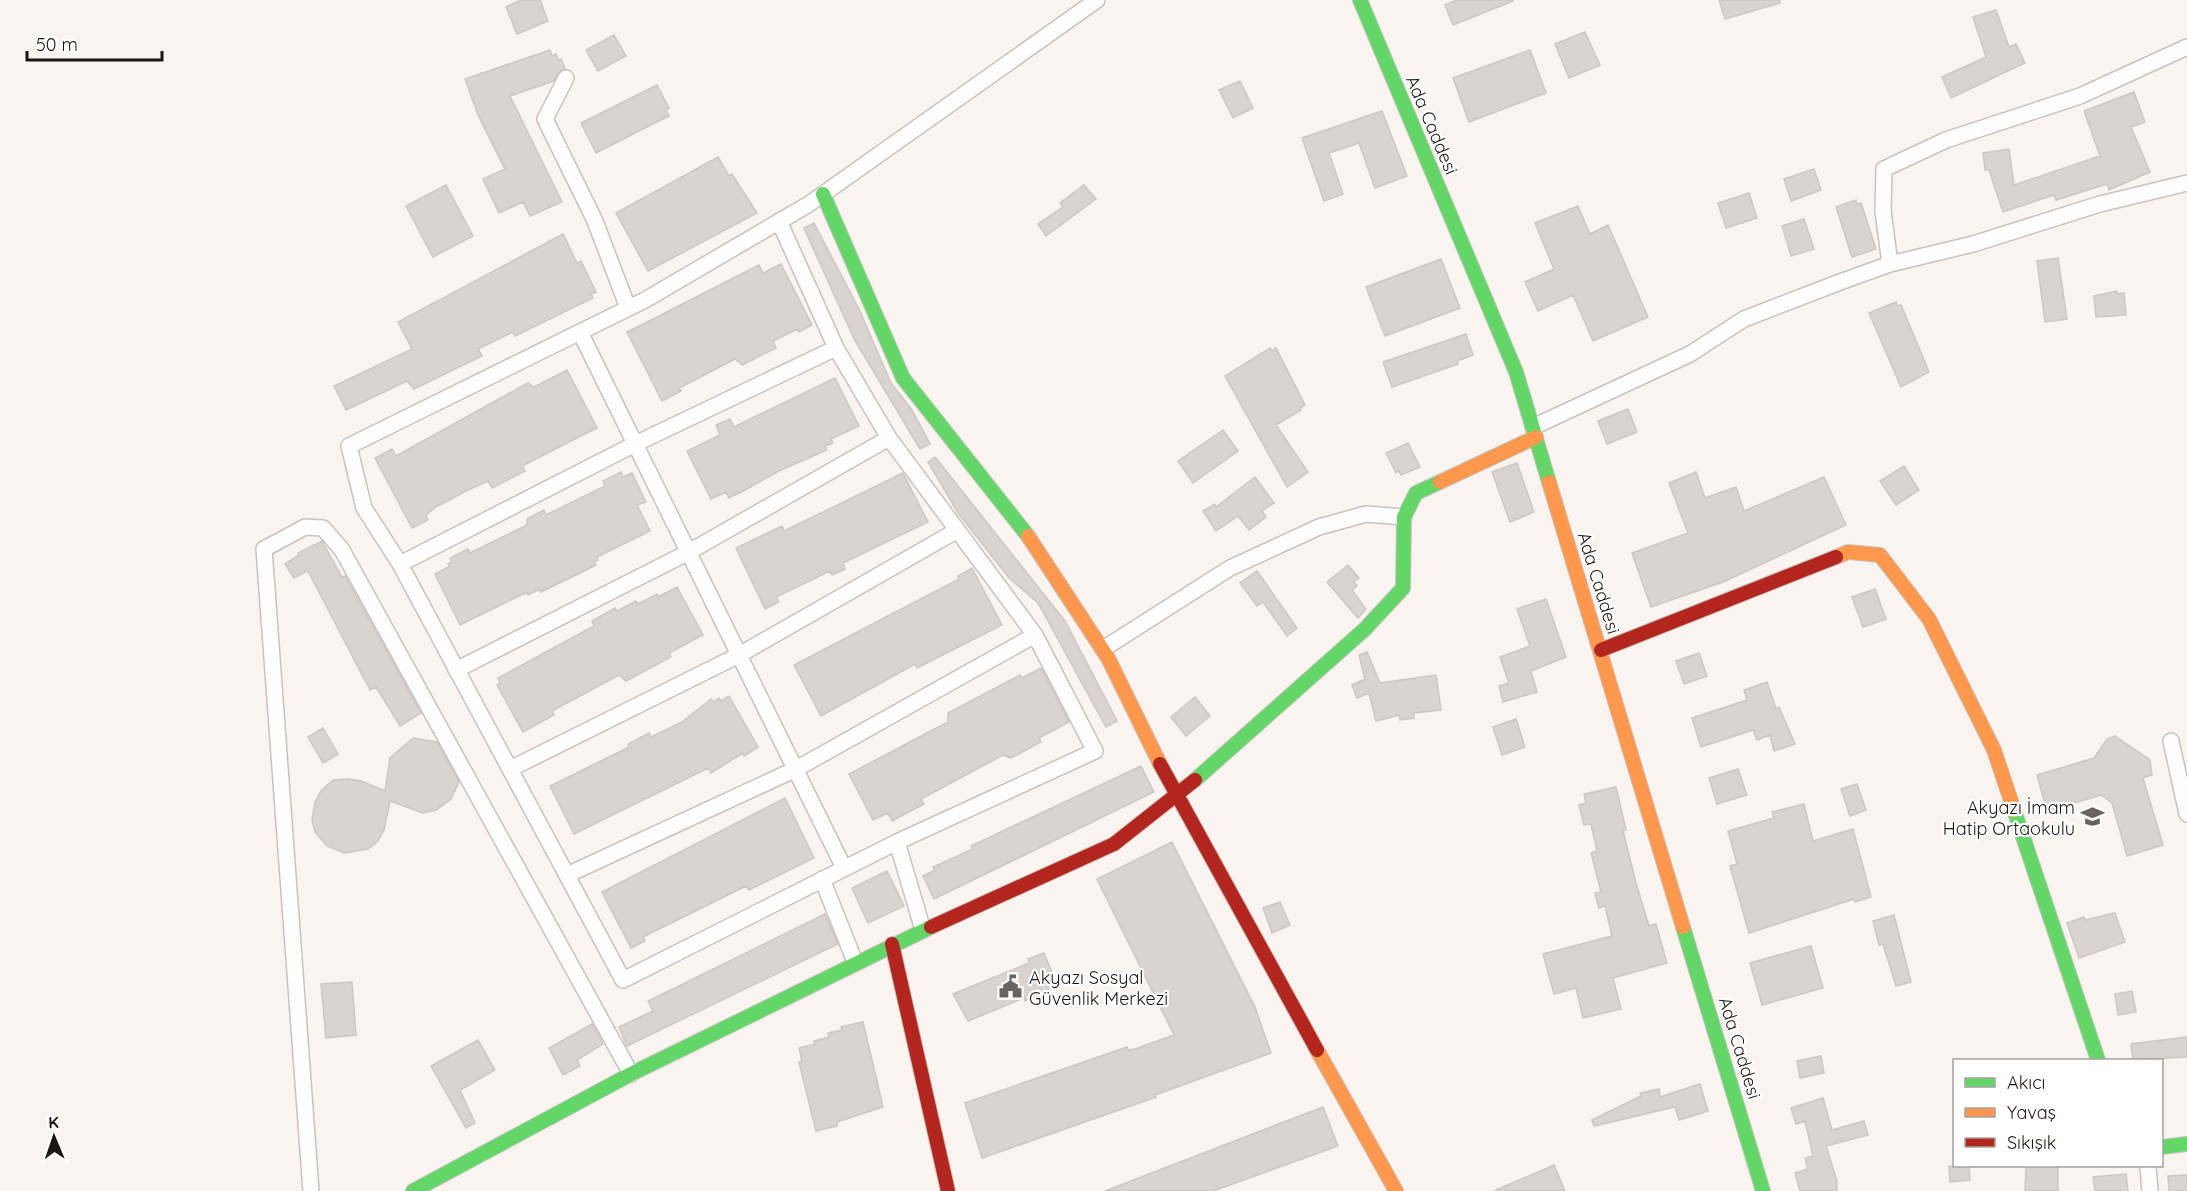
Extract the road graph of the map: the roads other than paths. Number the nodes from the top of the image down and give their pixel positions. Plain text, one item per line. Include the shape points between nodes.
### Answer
1 (1097, 0) edge
2 (1360, 0) edge
3 (2187, 47) edge
4 (566, 78) dead end
5 (2187, 183) edge
6 (823, 194) junction
7 (779, 222) junction
8 (1890, 264) junction
9 (628, 308) junction
10 (580, 332) junction
11 (836, 348) junction
12 (1535, 432) junction
13 (889, 438) junction
14 (635, 444) junction
15 (1404, 517) junction
16 (956, 531) junction
17 (687, 553) junction
18 (399, 564) junction
19 (1035, 635) junction
20 (1103, 649) junction
21 (1601, 650) junction
22 (739, 655) junction
23 (456, 670) junction
24 (2171, 741) dead end
25 (510, 769) junction
26 (796, 769) junction
27 (1176, 797) junction
28 (2187, 814) edge
29 (897, 842) junction
30 (844, 868) junction
31 (567, 874) junction
32 (822, 879) junction
33 (923, 930) junction
34 (892, 944) junction
35 (855, 962) junction
36 (2098, 1059) edge
37 (631, 1074) junction
38 (2187, 1144) edge
39 (2163, 1147) edge
40 (2148, 1167) edge
41 (311, 1191) edge
42 (413, 1191) edge
43 (948, 1191) edge
44 (1396, 1191) edge
45 (1763, 1191) edge
46 (2151, 1191) edge

1 - 6 street
2 - 12 main road, Ada Caddesi via 1516,372
3 - 8 street via 2080,96 1946,140 1884,169 1883,211
4 - 9 street via 545,119 594,221
5 - 8 street
6 - 7 street
6 - 20 main road via 903,378 1026,533
7 - 9 street
7 - 11 street
8 - 12 street via 1744,318 1690,354
9 - 10 street
10 - 14 street
10 - 18 street via 350,446 364,508
11 - 13 street
11 - 14 street
12 - 15 main road via 1416,493
12 - 21 main road, Ada Caddesi
13 - 16 street
13 - 17 street
14 - 17 street
14 - 18 street
15 - 20 street via 1366,514 1319,527 1230,568
15 - 27 main road via 1403,588 1365,629
16 - 19 street
16 - 22 street
17 - 22 street
17 - 23 street
18 - 23 street
19 - 26 street
19 - 29 street via 1095,751
20 - 27 main road
21 - 36 main road via 1848,552 1880,555 1929,619 1994,750
21 - 45 main road, Ada Caddesi
22 - 25 street
22 - 26 street
23 - 25 street
24 - 28 street
25 - 31 street
26 - 30 street
26 - 31 street
27 - 33 main road via 1114,844
27 - 44 main road
29 - 30 street
29 - 33 street
30 - 32 street
31 - 32 street via 623,980
32 - 35 street
33 - 34 main road
34 - 35 main road
34 - 43 main road
35 - 37 main road
37 - 41 street via 342,550 324,528 305,527 264,549
37 - 42 main road
38 - 39 main road
40 - 46 street

